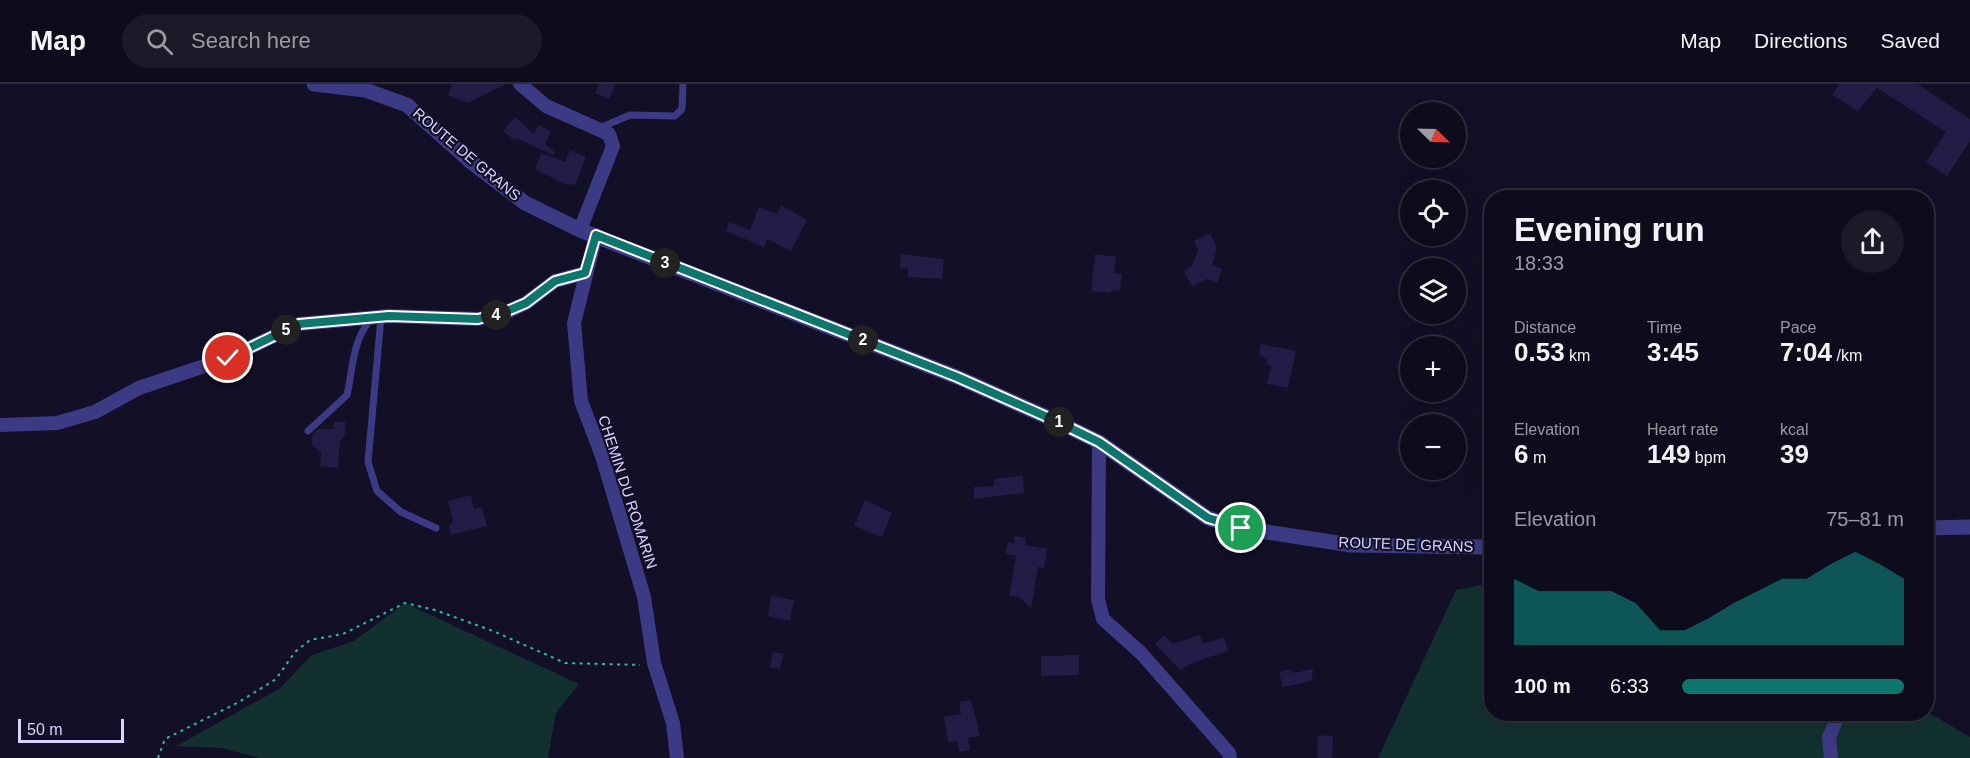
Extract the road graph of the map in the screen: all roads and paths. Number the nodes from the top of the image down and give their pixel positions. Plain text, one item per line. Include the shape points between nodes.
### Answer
1 (314, 84) edge
2 (520, 84) edge
3 (683, 84) edge
4 (597, 129) junction
5 (580, 230) junction
6 (596, 235) junction
7 (585, 273) junction
8 (377, 317) junction
9 (0, 425) edge
10 (308, 431) dead end
11 (1099, 442) junction
12 (1970, 527) edge
13 (436, 528) dead end
14 (1934, 528) edge
15 (1484, 547) edge
16 (654, 663) junction
17 (1836, 721) edge
18 (156, 758) edge
19 (677, 758) edge
20 (1230, 758) edge
21 (1830, 758) edge

1 - 5 street, ROUTE DE GRANS via 365,90 407,105 525,203
2 - 4 street via 546,106
3 - 4 lane via 682,108 675,116 630,115
4 - 5 street via 609,134 613,146
5 - 6 street, ROUTE DE GRANS
6 - 7 street, CHEMIN DU ROMARIN
6 - 11 street, ROUTE DE GRANS via 957,377
7 - 8 street via 555,281 526,303 478,319
7 - 16 street, CHEMIN DU ROMARIN via 574,323 581,401 602,456 644,597
8 - 9 street via 299,324 228,358 139,388 95,412 57,423
8 - 10 lane via 362,329 347,395
8 - 13 lane via 368,462 377,491 401,512
11 - 15 street, ROUTE DE GRANS via 1208,518 1241,528 1351,545
11 - 20 street via 1098,599 1103,619 1141,653
12 - 14 street
16 - 18 path via 565,663 485,628 405,603 343,634 310,640 295,652 276,679 165,739
16 - 19 street, CHEMIN DU ROMARIN via 673,723
17 - 21 street via 1829,737

